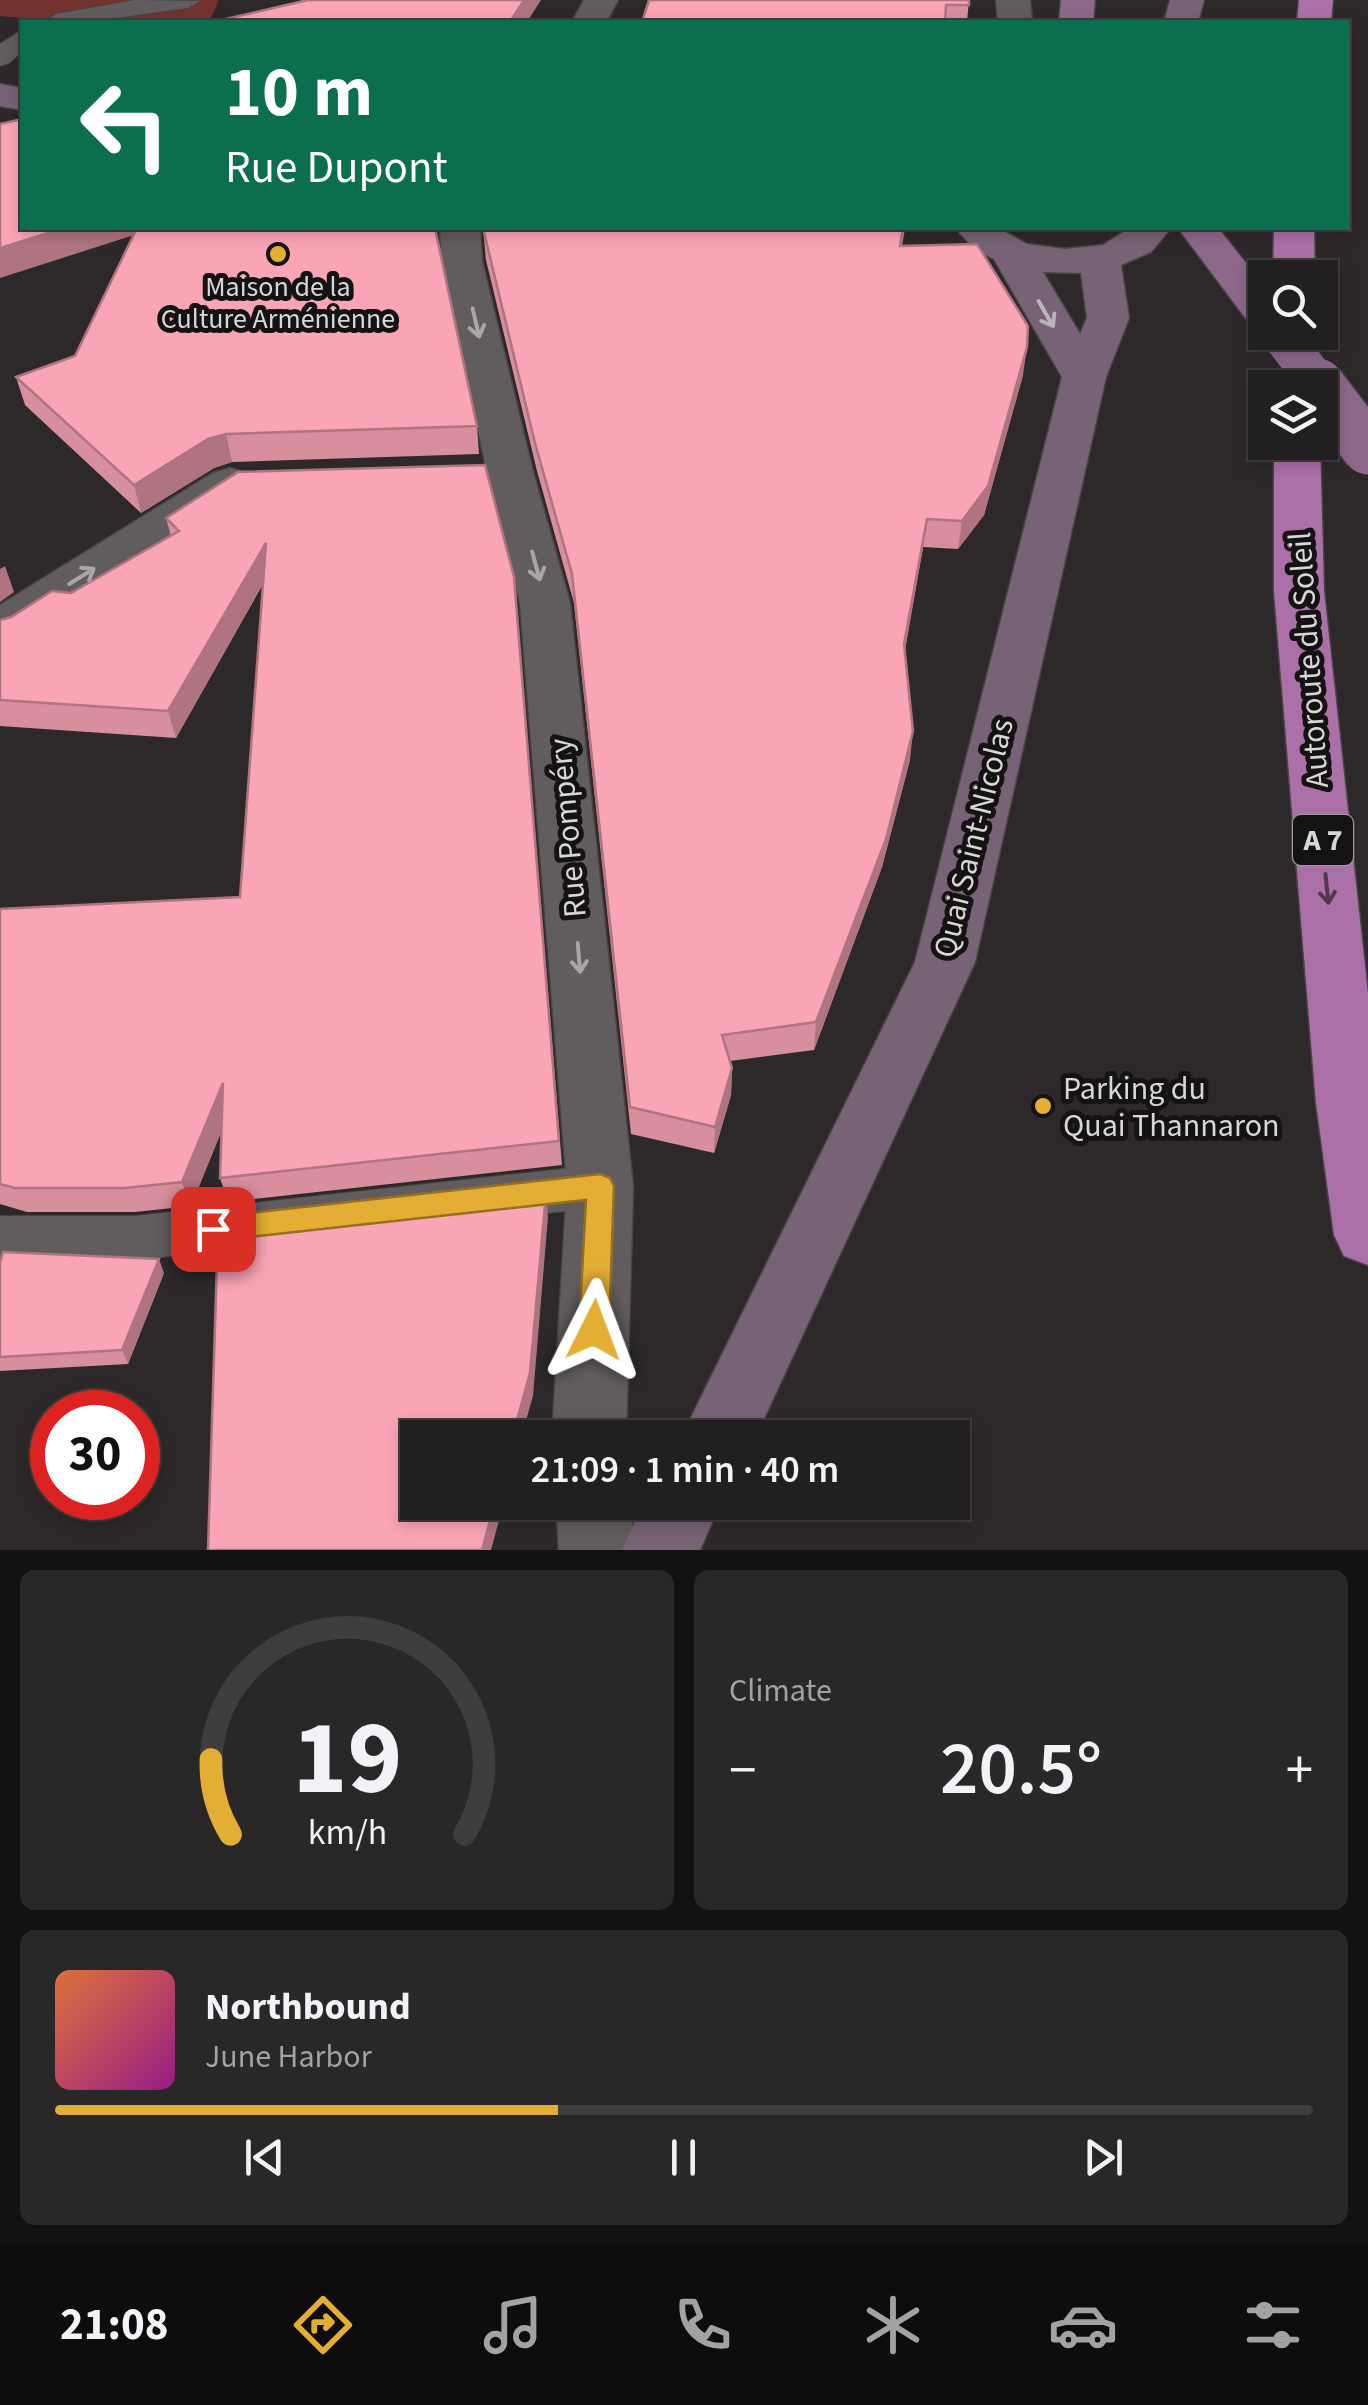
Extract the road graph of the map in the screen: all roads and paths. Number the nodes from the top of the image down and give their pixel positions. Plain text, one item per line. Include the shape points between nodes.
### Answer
1 (188, 2) edge
2 (65, 20) edge
3 (20, 40) edge
4 (0, 58) edge
5 (460, 230) edge
6 (1150, 230) edge
7 (1200, 230) edge
8 (1294, 230) edge
9 (992, 239) edge
10 (1100, 259) junction
11 (1294, 260) edge
12 (1248, 293) edge
13 (1292, 350) edge
14 (1084, 378) junction
15 (1368, 450) edge
16 (1296, 460) edge
17 (272, 480) edge
18 (0, 628) edge
19 (600, 1186) junction
20 (1368, 1235) edge
21 (0, 1238) edge
22 (590, 1420) edge
23 (726, 1420) edge
24 (594, 1520) edge
25 (675, 1520) edge
26 (597, 1550) edge
27 (660, 1550) edge

1 - 2 lane
3 - 4 lane
5 -> 19 street, Rue Pompéry via 490,473 546,603
6 - 10 street via 1127,251
7 - 12 main road
8 - 11 highway
9 - 10 street via 1068,262
9 -> 14 street
10 - 14 street, Quai Saint-Nicolas via 1108,318
13 - 15 main road, bridge
14 - 23 street, Quai Saint-Nicolas via 944,962
16 -> 20 highway, Autoroute du Soleil / A 7 via 1300,610 1348,1103
18 -> 17 street via 233,482
19 - 21 lane via 136,1238
19 - 22 street, Rue Pompéry
24 - 26 street
25 - 27 street

